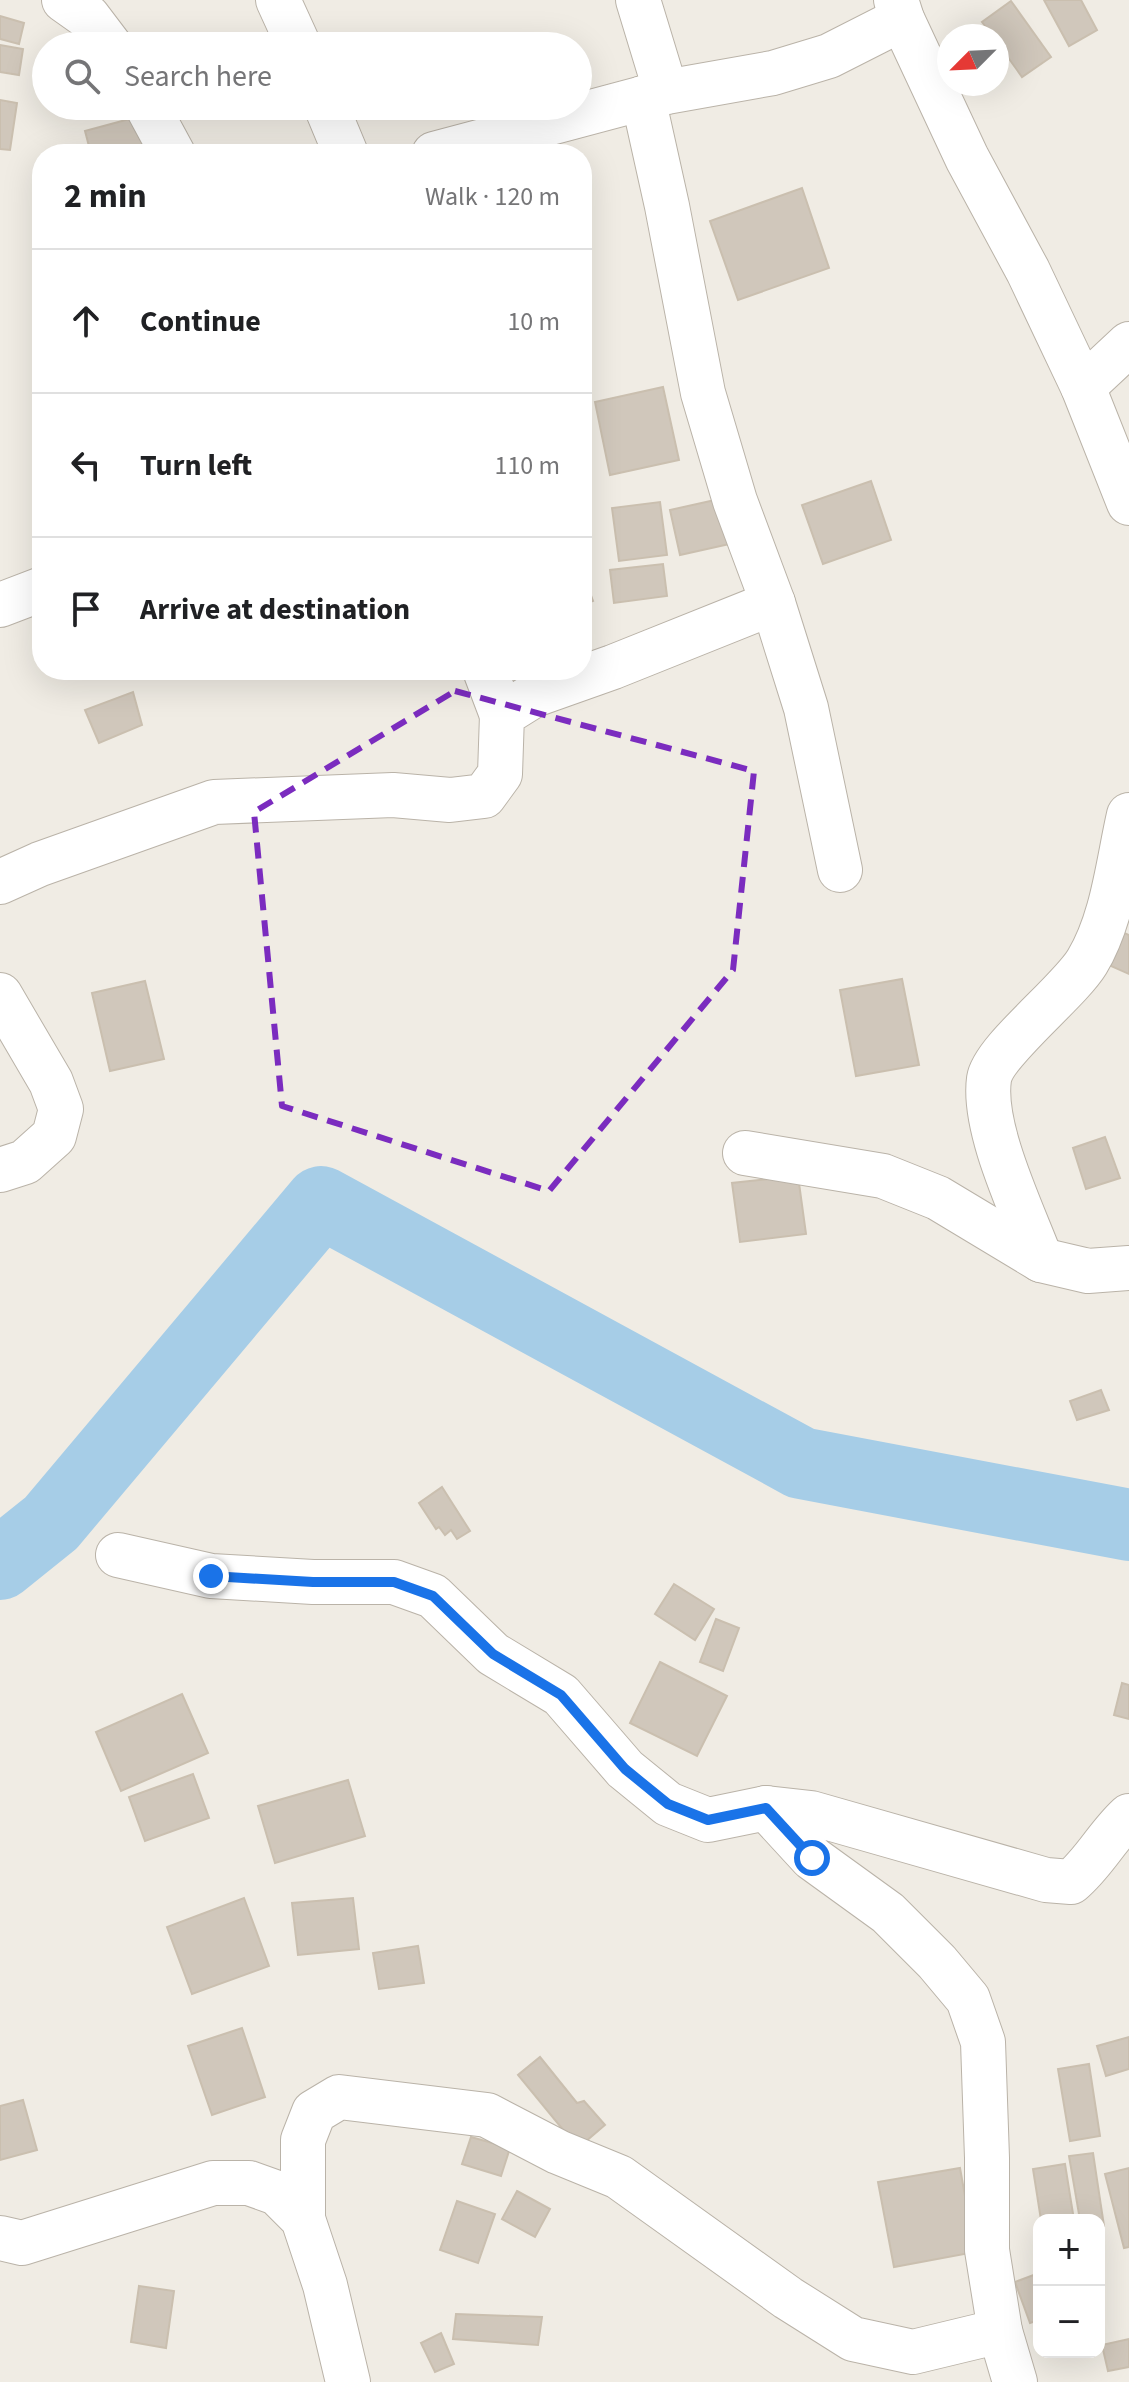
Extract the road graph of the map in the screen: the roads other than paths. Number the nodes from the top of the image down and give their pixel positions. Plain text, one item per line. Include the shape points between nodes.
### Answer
1 (64, 0) edge
2 (278, 0) edge
3 (638, 0) edge
4 (899, 10) edge
5 (99, 32) edge
6 (293, 32) edge
7 (654, 95) junction
8 (592, 112) edge
9 (155, 120) edge
10 (332, 120) edge
11 (561, 120) edge
12 (168, 144) edge
13 (342, 144) edge
14 (471, 144) edge
15 (1129, 344) edge
16 (1083, 387) junction
17 (1129, 503) edge
18 (32, 593) edge
19 (773, 603) junction
20 (0, 605) edge
21 (592, 674) edge
22 (489, 680) edge
23 (576, 680) edge
24 (502, 715) junction
25 (1129, 815) edge
26 (840, 870) dead end
27 (0, 882) edge
28 (0, 995) edge
29 (745, 1153) dead end
30 (0, 1170) edge
31 (1041, 1260) junction
32 (1129, 1268) edge
33 (118, 1555) dead end
34 (766, 1808) junction
35 (1129, 1816) edge
36 (303, 2219) junction
37 (0, 2238) edge
38 (1000, 2331) junction
39 (348, 2382) edge
40 (1015, 2382) edge

1 - 5 street
2 - 6 street
3 - 7 street
4 - 7 street via 829,56
4 - 16 street
7 - 8 street
7 - 19 street via 667,206 703,393
9 - 12 street
10 - 13 street
11 - 14 street
15 - 16 street
16 - 17 street
18 - 20 street
19 - 21 street
19 - 26 street via 806,708
22 - 24 street
23 - 24 street via 534,695
24 - 27 street via 500,774 484,796 214,802
25 - 31 street via 1107,914 1087,961 989,1075 989,1106 1000,1150
28 - 30 street via 61,1109 54,1136 25,1162
29 - 31 street via 883,1176 938,1198
31 - 32 street via 1088,1271
33 - 34 street via 211,1576 394,1582 433,1596 493,1654 561,1695 625,1769 668,1804 708,1820
34 - 35 street via 811,1813 1046,1880 1071,1882
34 - 38 street via 812,1858 888,1913 968,1999 983,2042 987,2250
36 - 37 street via 277,2193 249,2183 213,2183 22,2243
36 - 38 street via 303,2140 314,2112 339,2097 487,2115 619,2177 853,2339 913,2352
36 - 39 street
38 - 40 street

